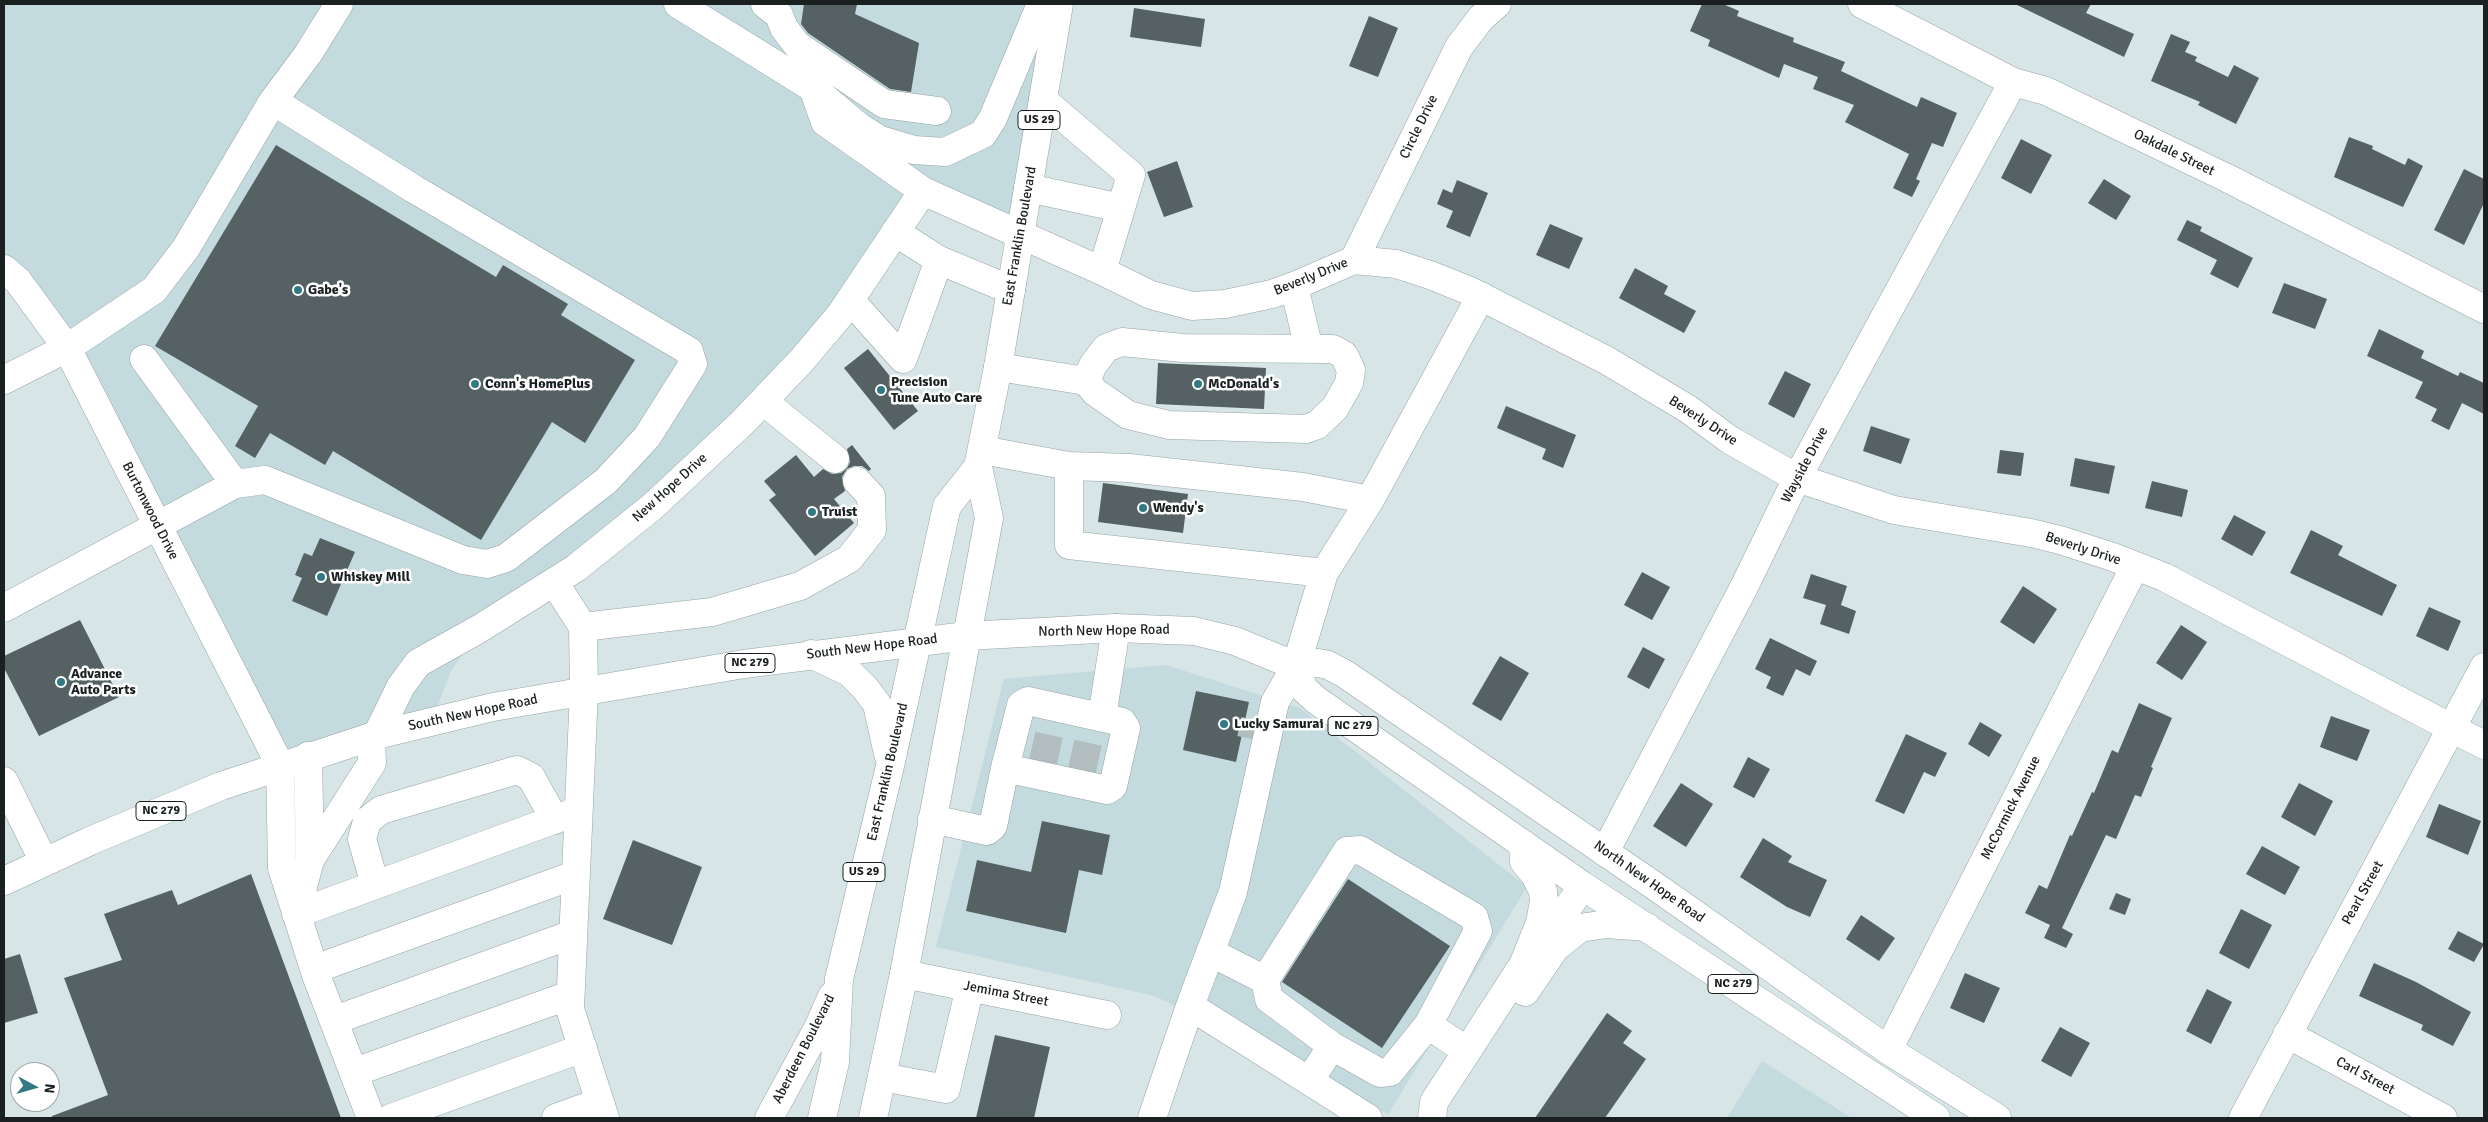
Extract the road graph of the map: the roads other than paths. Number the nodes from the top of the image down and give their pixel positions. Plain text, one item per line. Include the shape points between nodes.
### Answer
1 (339, 4) edge
2 (678, 4) edge
3 (765, 4) edge
4 (1041, 4) edge
5 (1059, 4) edge
6 (1497, 4) edge
7 (1862, 4) edge
8 (2013, 82) junction
9 (813, 88) junction
10 (1042, 100) junction
11 (273, 101) junction
12 (937, 111) dead end
13 (1028, 188) junction
14 (923, 191) junction
15 (1122, 208) junction
16 (896, 232) junction
17 (1020, 236) junction
18 (939, 260) junction
19 (1354, 260) junction
20 (4, 269) edge
21 (1102, 271) junction
22 (1294, 286) junction
23 (1011, 290) junction
24 (1481, 296) junction
25 (850, 300) junction
26 (2484, 309) edge
27 (67, 348) junction
28 (1309, 349) junction
29 (144, 359) dead end
30 (998, 367) junction
31 (4, 380) edge
32 (1086, 381) junction
33 (764, 401) junction
34 (835, 459) dead end
35 (980, 459) junction
36 (1069, 466) junction
37 (1798, 478) junction
38 (857, 481) dead end
39 (235, 484) junction
40 (1370, 500) junction
41 (157, 526) junction
42 (2135, 566) junction
43 (1324, 573) junction
44 (554, 582) junction
45 (4, 608) edge
46 (583, 627) junction
47 (1116, 628) junction
48 (966, 636) junction
49 (917, 642) junction
50 (811, 654) junction
51 (1296, 666) junction
52 (2484, 668) edge
53 (584, 691) junction
54 (1275, 702) junction
55 (1096, 722) junction
56 (2453, 728) junction
57 (374, 736) junction
58 (2484, 745) edge
59 (308, 756) junction
60 (280, 765) junction
61 (890, 766) junction
62 (1005, 768) junction
63 (4, 781) edge
64 (1248, 798) junction
65 (566, 816) junction
66 (932, 819) junction
67 (1523, 844) junction
68 (1605, 852) junction
69 (310, 860) junction
70 (44, 862) junction
71 (575, 876) junction
72 (4, 881) edge
73 (375, 885) junction
74 (1583, 886) junction
75 (1662, 891) junction
76 (296, 914) junction
77 (1646, 927) junction
78 (573, 934) junction
79 (1210, 952) junction
80 (1523, 965) junction
81 (314, 969) junction
82 (904, 974) junction
83 (839, 979) junction
84 (1265, 980) junction
85 (970, 987) junction
86 (570, 995) junction
87 (1190, 1006) junction
88 (1107, 1015) dead end
89 (335, 1020) junction
90 (1428, 1025) junction
91 (2287, 1034) junction
92 (1332, 1046) junction
93 (583, 1048) junction
94 (1467, 1050) junction
95 (1888, 1050) junction
96 (355, 1072) junction
97 (882, 1077) junction
98 (1309, 1081) junction
99 (603, 1110) edge
100 (372, 1118) edge
101 (391, 1118) edge
102 (556, 1118) edge
103 (769, 1118) edge
104 (822, 1118) edge
105 (873, 1118) edge
106 (1152, 1118) edge
107 (1368, 1118) edge
108 (1432, 1118) edge
109 (1437, 1118) edge
110 (1936, 1118) edge
111 (1997, 1118) edge
112 (2243, 1118) edge
113 (2442, 1118) edge

1 - 11 street
2 - 9 street
3 - 12 street via 779,16 797,45 884,104
4 - 9 street via 993,118 983,134 945,152 914,150 880,140
5 - 10 street, East Franklin Boulevard / US 29
6 - 19 street, Circle Drive via 1481,18 1459,47
7 - 8 street, Oakdale Street
8 - 26 street, Oakdale Street via 2054,95 2227,178
8 - 37 street, Wayside Drive
9 - 14 street, Beverly Drive via 825,122
10 - 13 street, East Franklin Boulevard / US 29
10 - 15 street via 1131,175
11 - 27 street via 186,248 154,290
11 - 39 street via 414,189 688,351 693,364 646,437 606,481 506,558 487,564 463,560 266,480
13 - 15 street
13 - 17 street, East Franklin Boulevard / US 29
14 - 16 street, New Hope Drive
14 - 17 street, Beverly Drive
15 - 21 street
16 - 18 street
16 - 25 street, New Hope Drive
17 - 21 street, Beverly Drive
17 - 23 street, East Franklin Boulevard / US 29
18 - 23 street
18 - 25 street via 903,359
19 - 22 street, Beverly Drive
19 - 24 street, Beverly Drive via 1396,264 1430,274
20 - 27 street, Burtonwood Drive via 18,281
21 - 22 street, Beverly Drive via 1151,295 1192,306 1224,304
22 - 28 street
23 - 30 street, East Franklin Boulevard / US 29
24 - 37 street, Beverly Drive via 1606,360 1688,409 1730,440
24 - 40 street
25 - 33 street, New Hope Drive
27 - 31 street
27 - 41 street, Burtonwood Drive
28 - 32 street via 1183,348 1122,342 1106,348
28 - 32 street via 1333,349 1344,355 1352,370 1349,383 1335,408 1317,426 1306,429 1169,425 1128,415 1094,392
29 - 39 street
30 - 32 street
30 - 35 street, East Franklin Boulevard / US 29
33 - 34 street
33 - 44 street, New Hope Drive via 652,507
35 - 36 street
35 - 48 street, East Franklin Boulevard / US 29 via 989,518
35 - 49 street, East Franklin Boulevard / US 29 via 947,506
36 - 40 street via 1303,487
36 - 43 street via 1069,545
37 - 42 street, Beverly Drive via 1894,510 2060,540
37 - 68 street, Wayside Drive
38 - 46 street via 871,496 872,530 850,559 800,586 712,612
39 - 41 street
40 - 43 street
41 - 45 street
41 - 60 street, Burtonwood Drive
42 - 56 street, Beverly Drive
42 - 95 street, McCormick Avenue
43 - 51 street
44 - 46 street
44 - 57 street, New Hope Drive via 418,663 401,686
46 - 53 street
47 - 48 street, North New Hope Road / NC 279
47 - 51 street, North New Hope Road / NC 279 via 1194,631 1235,641
47 - 55 street
48 - 49 street, South New Hope Road / NC 279
48 - 66 street, East Franklin Boulevard / US 29
49 - 50 street, South New Hope Road / NC 279
49 - 61 street, East Franklin Boulevard / US 29
50 - 53 street, South New Hope Road / NC 279
50 - 61 street via 849,672 877,704
51 - 54 street
51 - 67 street, NC 279 via 1299,680 1308,694
51 - 68 street, North New Hope Road via 1318,663 1344,674
52 - 56 street, Pearl Street
53 - 57 street, South New Hope Road / NC 279 via 493,707
53 - 65 street
54 - 64 street
54 - 64 street via 1262,706 1257,712
55 - 62 street via 1053,716 1028,701 1021,705
55 - 62 street via 1122,722 1126,728 1113,786 1107,790 1081,777 1041,769
56 - 58 street, Beverly Drive
56 - 91 street, Pearl Street
57 - 59 street, South New Hope Road / NC 279
57 - 69 street via 372,762
59 - 60 street, South New Hope Road / NC 279
59 - 69 street
60 - 70 street, South New Hope Road / NC 279 via 209,790
60 - 76 street via 282,868
61 - 83 street, East Franklin Boulevard / US 29
62 - 66 street via 993,826 987,831
63 - 70 street
64 - 79 street via 1233,892
65 - 71 street
65 - 73 street
65 - 73 street via 531,777 517,770 381,810 367,821 362,839
66 - 82 street, East Franklin Boulevard / US 29
67 - 74 street, NC 279
67 - 80 street via 1524,862 1539,881 1544,901 1540,923
68 - 75 street, North New Hope Road
69 - 76 street
70 - 72 street, South New Hope Road / NC 279
71 - 78 street
71 - 81 street
73 - 76 street
74 - 75 street via 1606,883 1640,894
74 - 77 street, NC 279
74 - 80 street via 1530,960
75 - 95 street, North New Hope Road
76 - 81 street
77 - 109 street via 1590,925 1569,935 1544,964 1447,1110
77 - 110 street, NC 279
78 - 86 street
78 - 89 street
79 - 84 street
79 - 87 street
80 - 94 street
81 - 89 street
82 - 85 street, Jemima Street
82 - 97 street, East Franklin Boulevard / US 29
83 - 103 street, Aberdeen Boulevard via 818,1028
83 - 104 street, East Franklin Boulevard / US 29 via 835,1062
84 - 90 street via 1347,851 1360,850 1474,917 1478,931
84 - 92 street via 1269,999
85 - 88 street, Jemima Street
85 - 97 street via 946,1089
86 - 93 street via 570,1009
86 - 96 street
87 - 98 street
87 - 106 street
89 - 96 street
90 - 92 street via 1390,1072 1380,1073
90 - 94 street
91 - 112 street, Pearl Street
91 - 113 street, Carl Street
92 - 98 street
93 - 99 street
93 - 101 street
94 - 108 street via 1434,1102
95 - 111 street, North New Hope Road
96 - 100 street
97 - 105 street, East Franklin Boulevard / US 29
98 - 107 street
99 - 102 street

